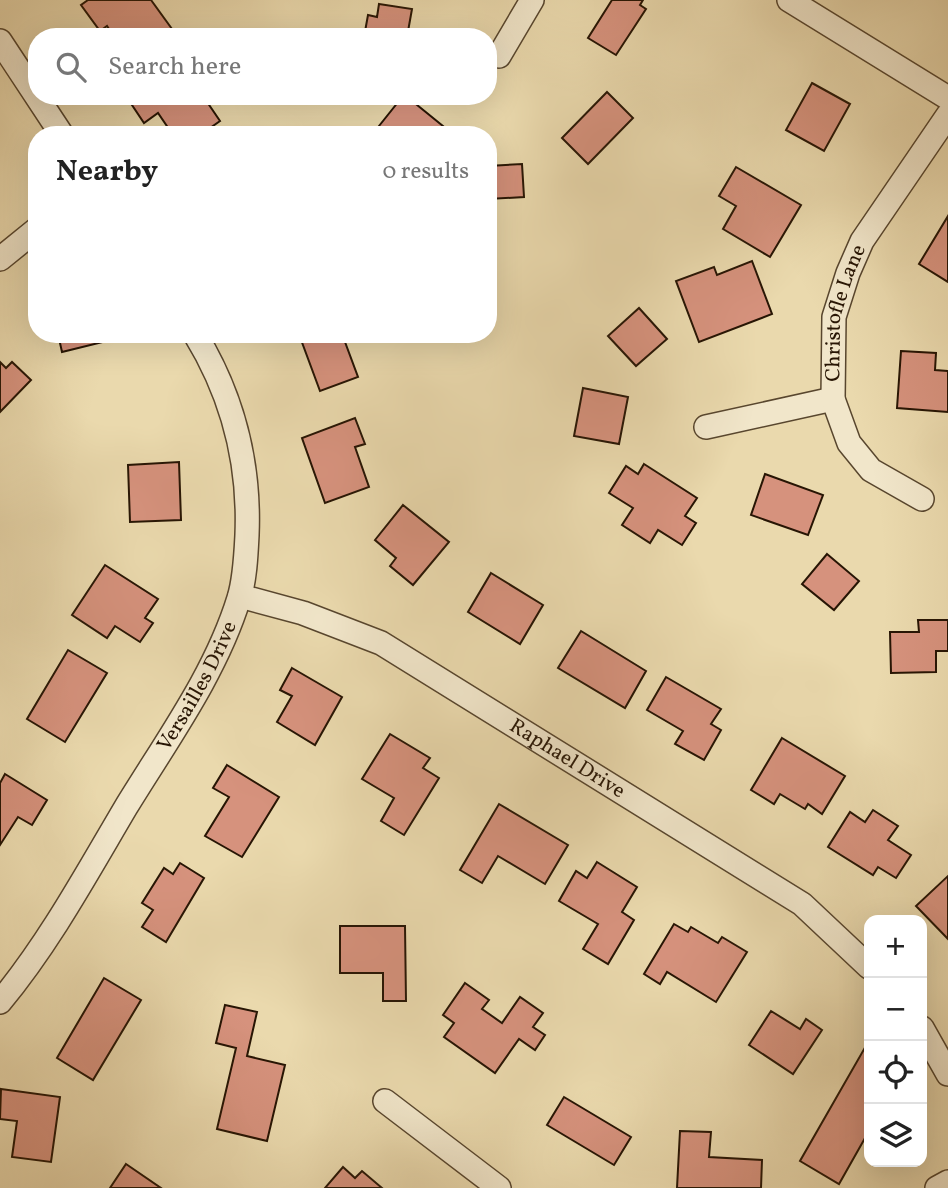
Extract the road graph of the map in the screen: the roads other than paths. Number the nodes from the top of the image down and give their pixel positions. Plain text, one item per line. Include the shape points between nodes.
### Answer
1 (532, 0) edge
2 (789, 0) edge
3 (0, 41) edge
4 (499, 56) dead end
5 (28, 83) edge
6 (948, 98) edge
7 (42, 105) edge
8 (948, 115) edge
9 (56, 126) edge
10 (28, 236) edge
11 (0, 259) edge
12 (200, 343) edge
13 (833, 399) junction
14 (706, 427) dead end
15 (922, 499) dead end
16 (240, 596) junction
17 (864, 962) edge
18 (0, 1002) edge
19 (927, 1037) edge
20 (948, 1074) edge
21 (386, 1101) dead end
22 (948, 1182) edge
23 (499, 1188) edge
24 (937, 1188) edge

1 - 4 street
2 - 6 street
3 - 5 street
7 - 9 street
8 - 13 street, Christofle Lane via 882,209 848,273 834,317
10 - 11 street
12 - 16 street, Versailles Drive via 235,420 244,457 248,506
13 - 14 street
13 - 15 street, Christofle Lane via 860,459
16 - 17 street, Raphael Drive via 303,613 381,643 802,904
16 - 18 street, Versailles Drive via 205,678 43,943
19 - 20 street
21 - 23 street
22 - 24 street

